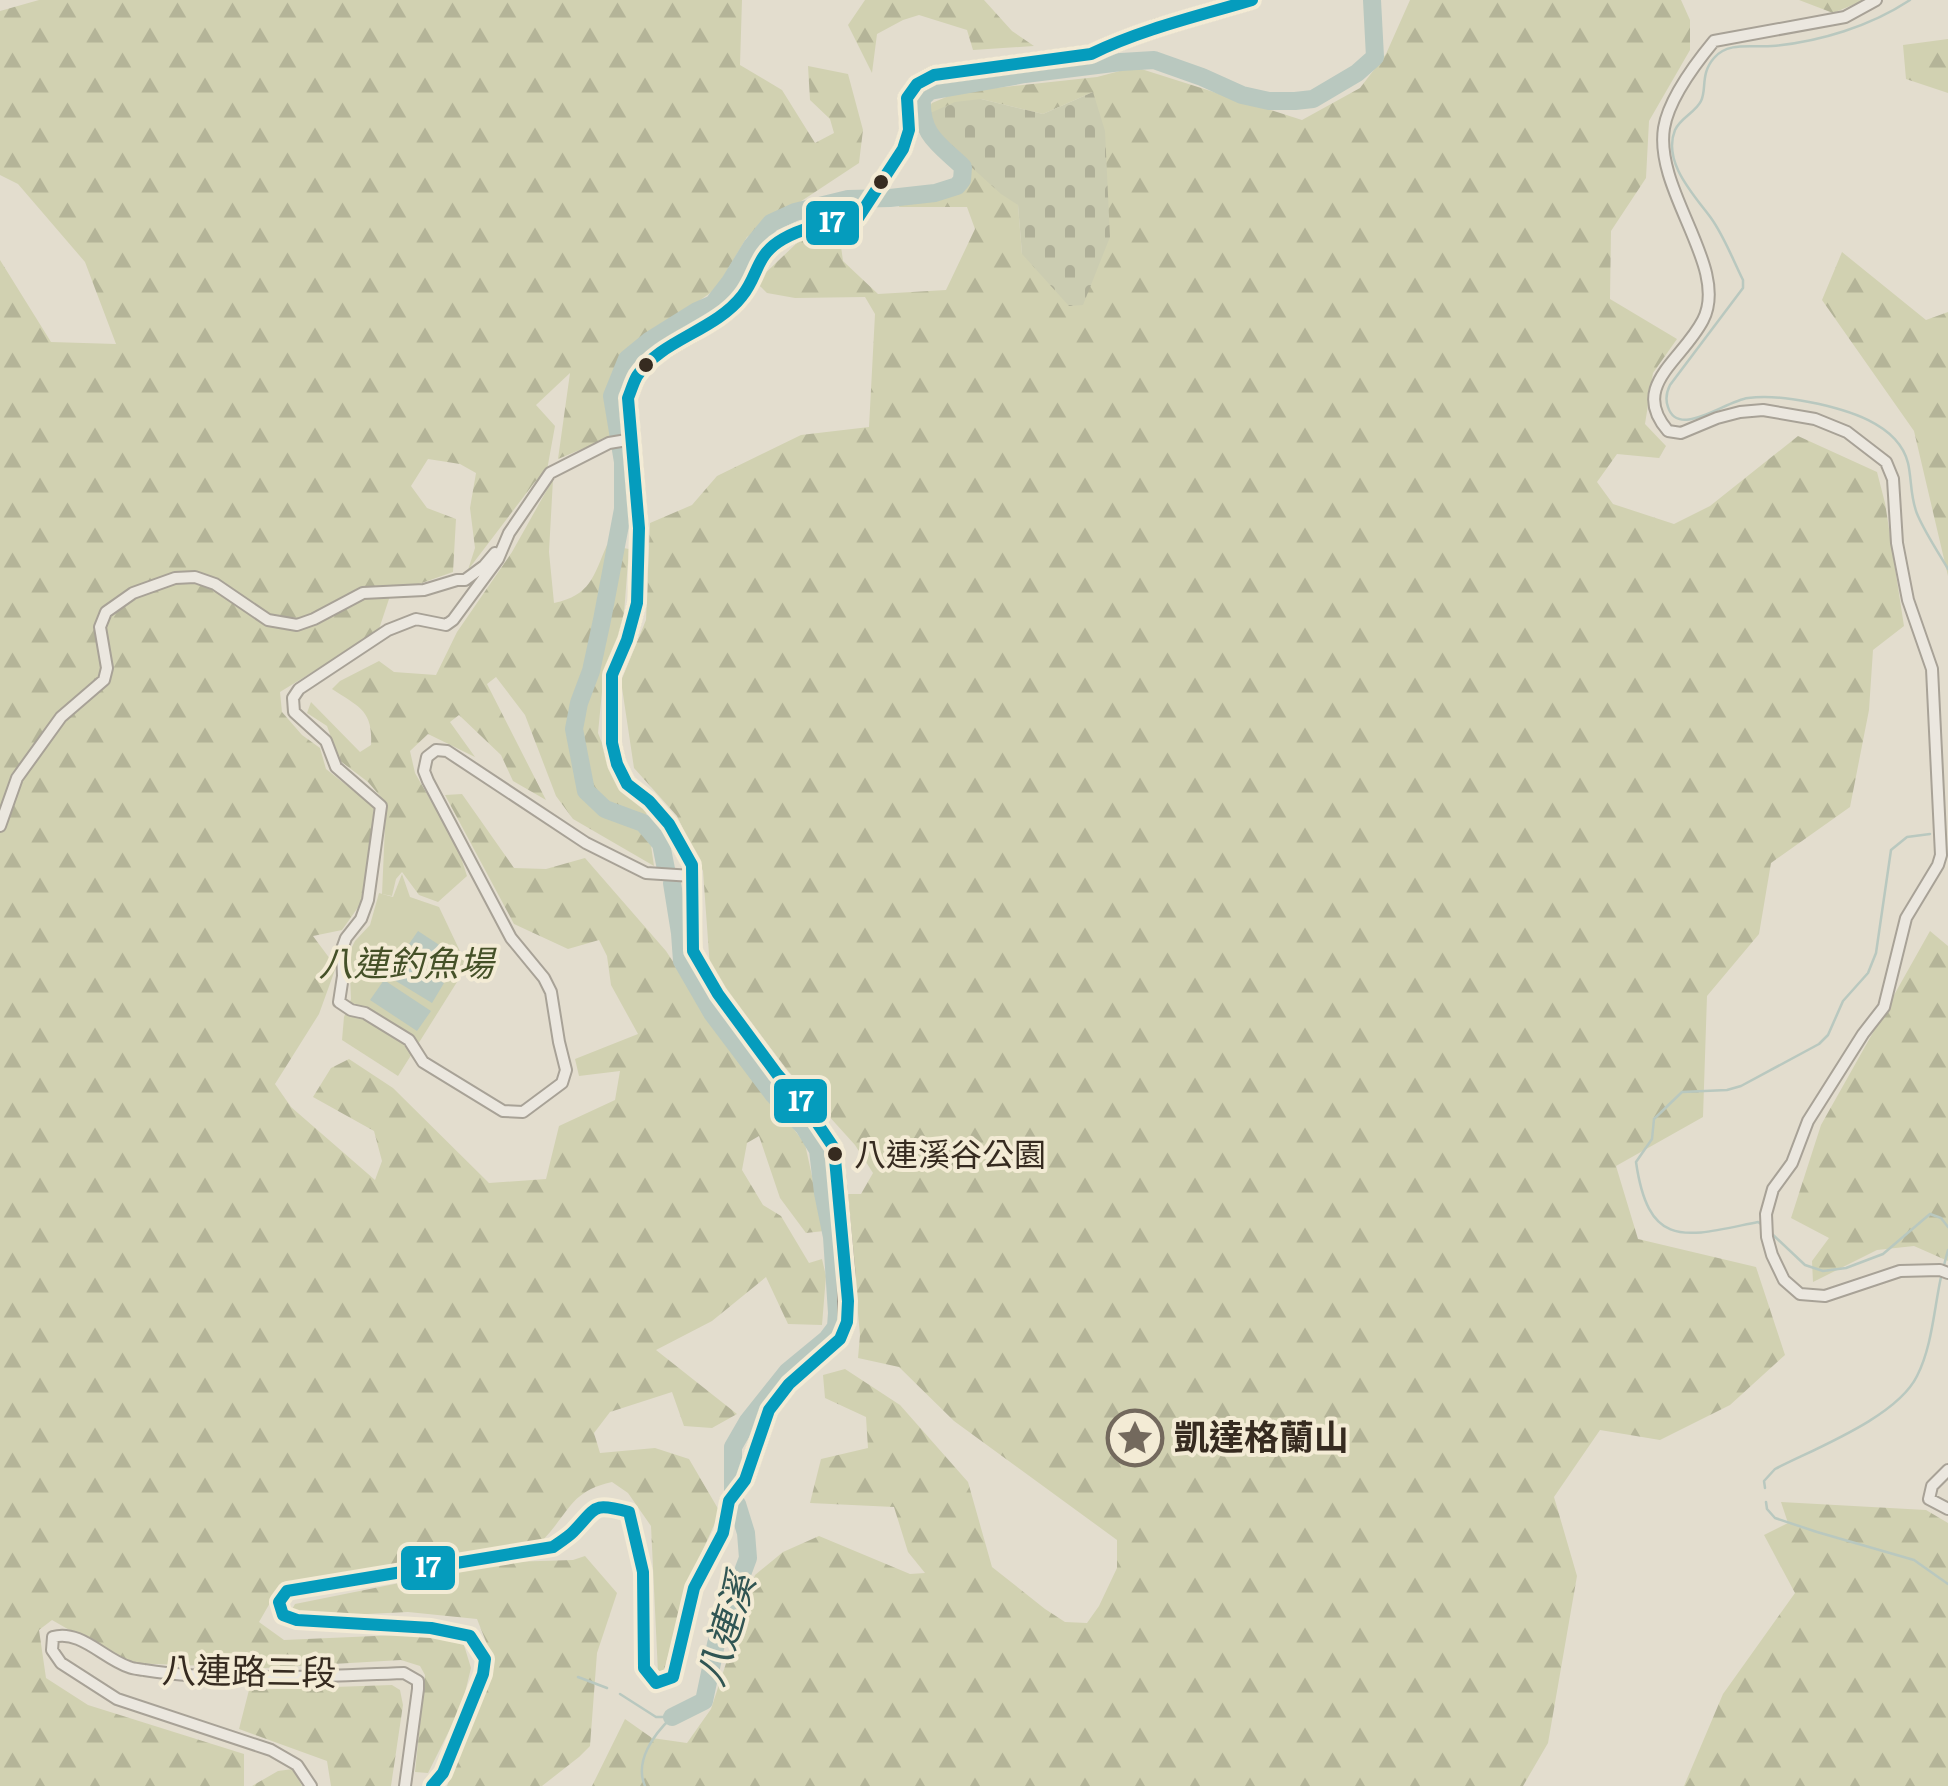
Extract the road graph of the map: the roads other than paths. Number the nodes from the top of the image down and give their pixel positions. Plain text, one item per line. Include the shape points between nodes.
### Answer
1 (1252, 0) edge
2 (1876, 0) edge
3 (630, 440) junction
4 (508, 537) junction
5 (0, 826) edge
6 (1943, 867) edge
7 (692, 876) junction
8 (1944, 1271) edge
9 (1948, 1470) edge
10 (729, 1501) joint
11 (1948, 1510) edge
12 (311, 1786) edge
13 (405, 1786) edge
14 (432, 1786) edge

1 - 3 street via 1091,54 934,75 917,84 907,98 903,149 858,218 778,241 742,296 645,366 628,398
2 - 6 street via 1845,16 1714,40 1680,88 1663,144 1668,179 1700,257 1710,302 1654,388 1653,405 1668,432 1740,412 1815,419 1848,432 1886,462 1908,600 1932,669
3 - 4 street via 609,443 550,472
3 - 7 street via 640,528 638,603 612,675 612,743 627,784 670,824
4 - 5 street via 465,580 363,593 297,625 268,620 195,577 133,593 106,612 100,627 104,680 62,716 17,778
4 - 7 street via 446,625 416,619 388,630 293,698 294,712 326,741 336,766 381,806 368,900 342,949 338,1002 409,1040 424,1062 504,1110 524,1112 562,1083 566,1070 551,992 511,938 428,780 427,757 436,750 448,751 586,843 646,874
6 - 8 street via 1906,918 1884,1006 1808,1121 1792,1163 1772,1189 1766,1221 1772,1255 1800,1294 1825,1296 1900,1271
7 - 10 street via 694,951 718,994 834,1148 848,1301 840,1339 768,1410 745,1480
9 - 11 street via 1929,1499
10 - 14 street, 八連路三段 via 724,1533 694,1588 673,1677 656,1684 644,1668 643,1572 628,1512 607,1506 592,1508 553,1547 287,1592 278,1602 283,1615 297,1620 470,1636 485,1659 483,1674
12 - 13 street, 八連路三段 via 297,1764 271,1750 118,1699 60,1663 53,1638 63,1634 128,1667 152,1671 404,1674 418,1681

